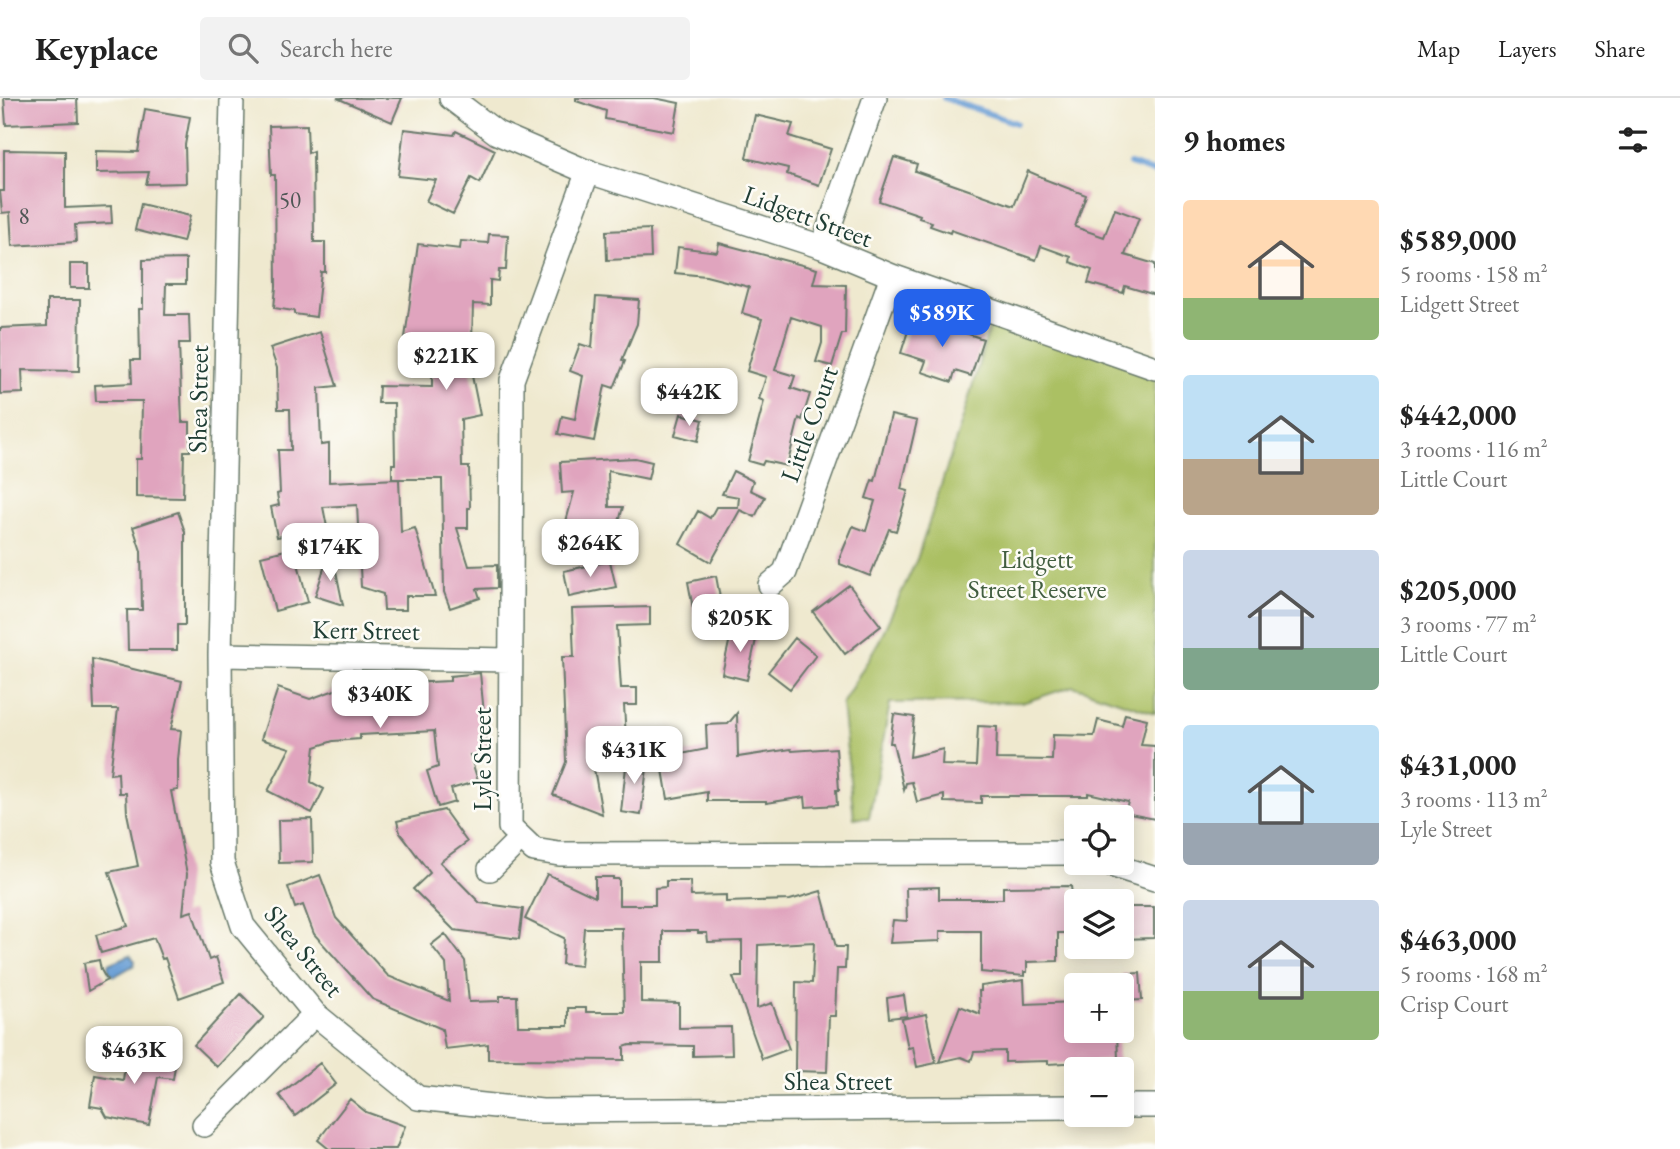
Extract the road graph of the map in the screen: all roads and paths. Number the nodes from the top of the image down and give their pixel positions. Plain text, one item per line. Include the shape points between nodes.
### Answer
1 (232, 98) edge
2 (452, 98) edge
3 (875, 98) edge
4 (588, 171) junction
5 (822, 247) junction
6 (892, 276) junction
7 (1155, 368) edge
8 (770, 585) dead end
9 (220, 655) junction
10 (510, 660) junction
11 (521, 838) junction
12 (1064, 853) edge
13 (491, 869) dead end
14 (1134, 872) edge
15 (1155, 879) edge
16 (316, 1014) junction
17 (1134, 1106) edge
18 (1155, 1106) edge
19 (1064, 1107) edge
20 (204, 1125) dead end

1 - 9 street, Shea Street
2 - 4 street, Lidgett Street via 497,133
3 - 5 street
4 - 5 street, Lidgett Street
4 - 10 street, Lyle Street via 512,380
5 - 6 street, Lidgett Street
6 - 7 street, Lidgett Street
6 - 8 street, Little Court via 785,572
9 - 10 street, Kerr Street
9 - 16 street, Shea Street via 222,862 243,926
10 - 11 street, Lyle Street via 510,827
11 - 12 street, Lyle Street via 534,850 559,854
11 - 13 street
14 - 15 street
16 - 19 street, Shea Street via 418,1098 542,1111
16 - 20 street
17 - 18 street

